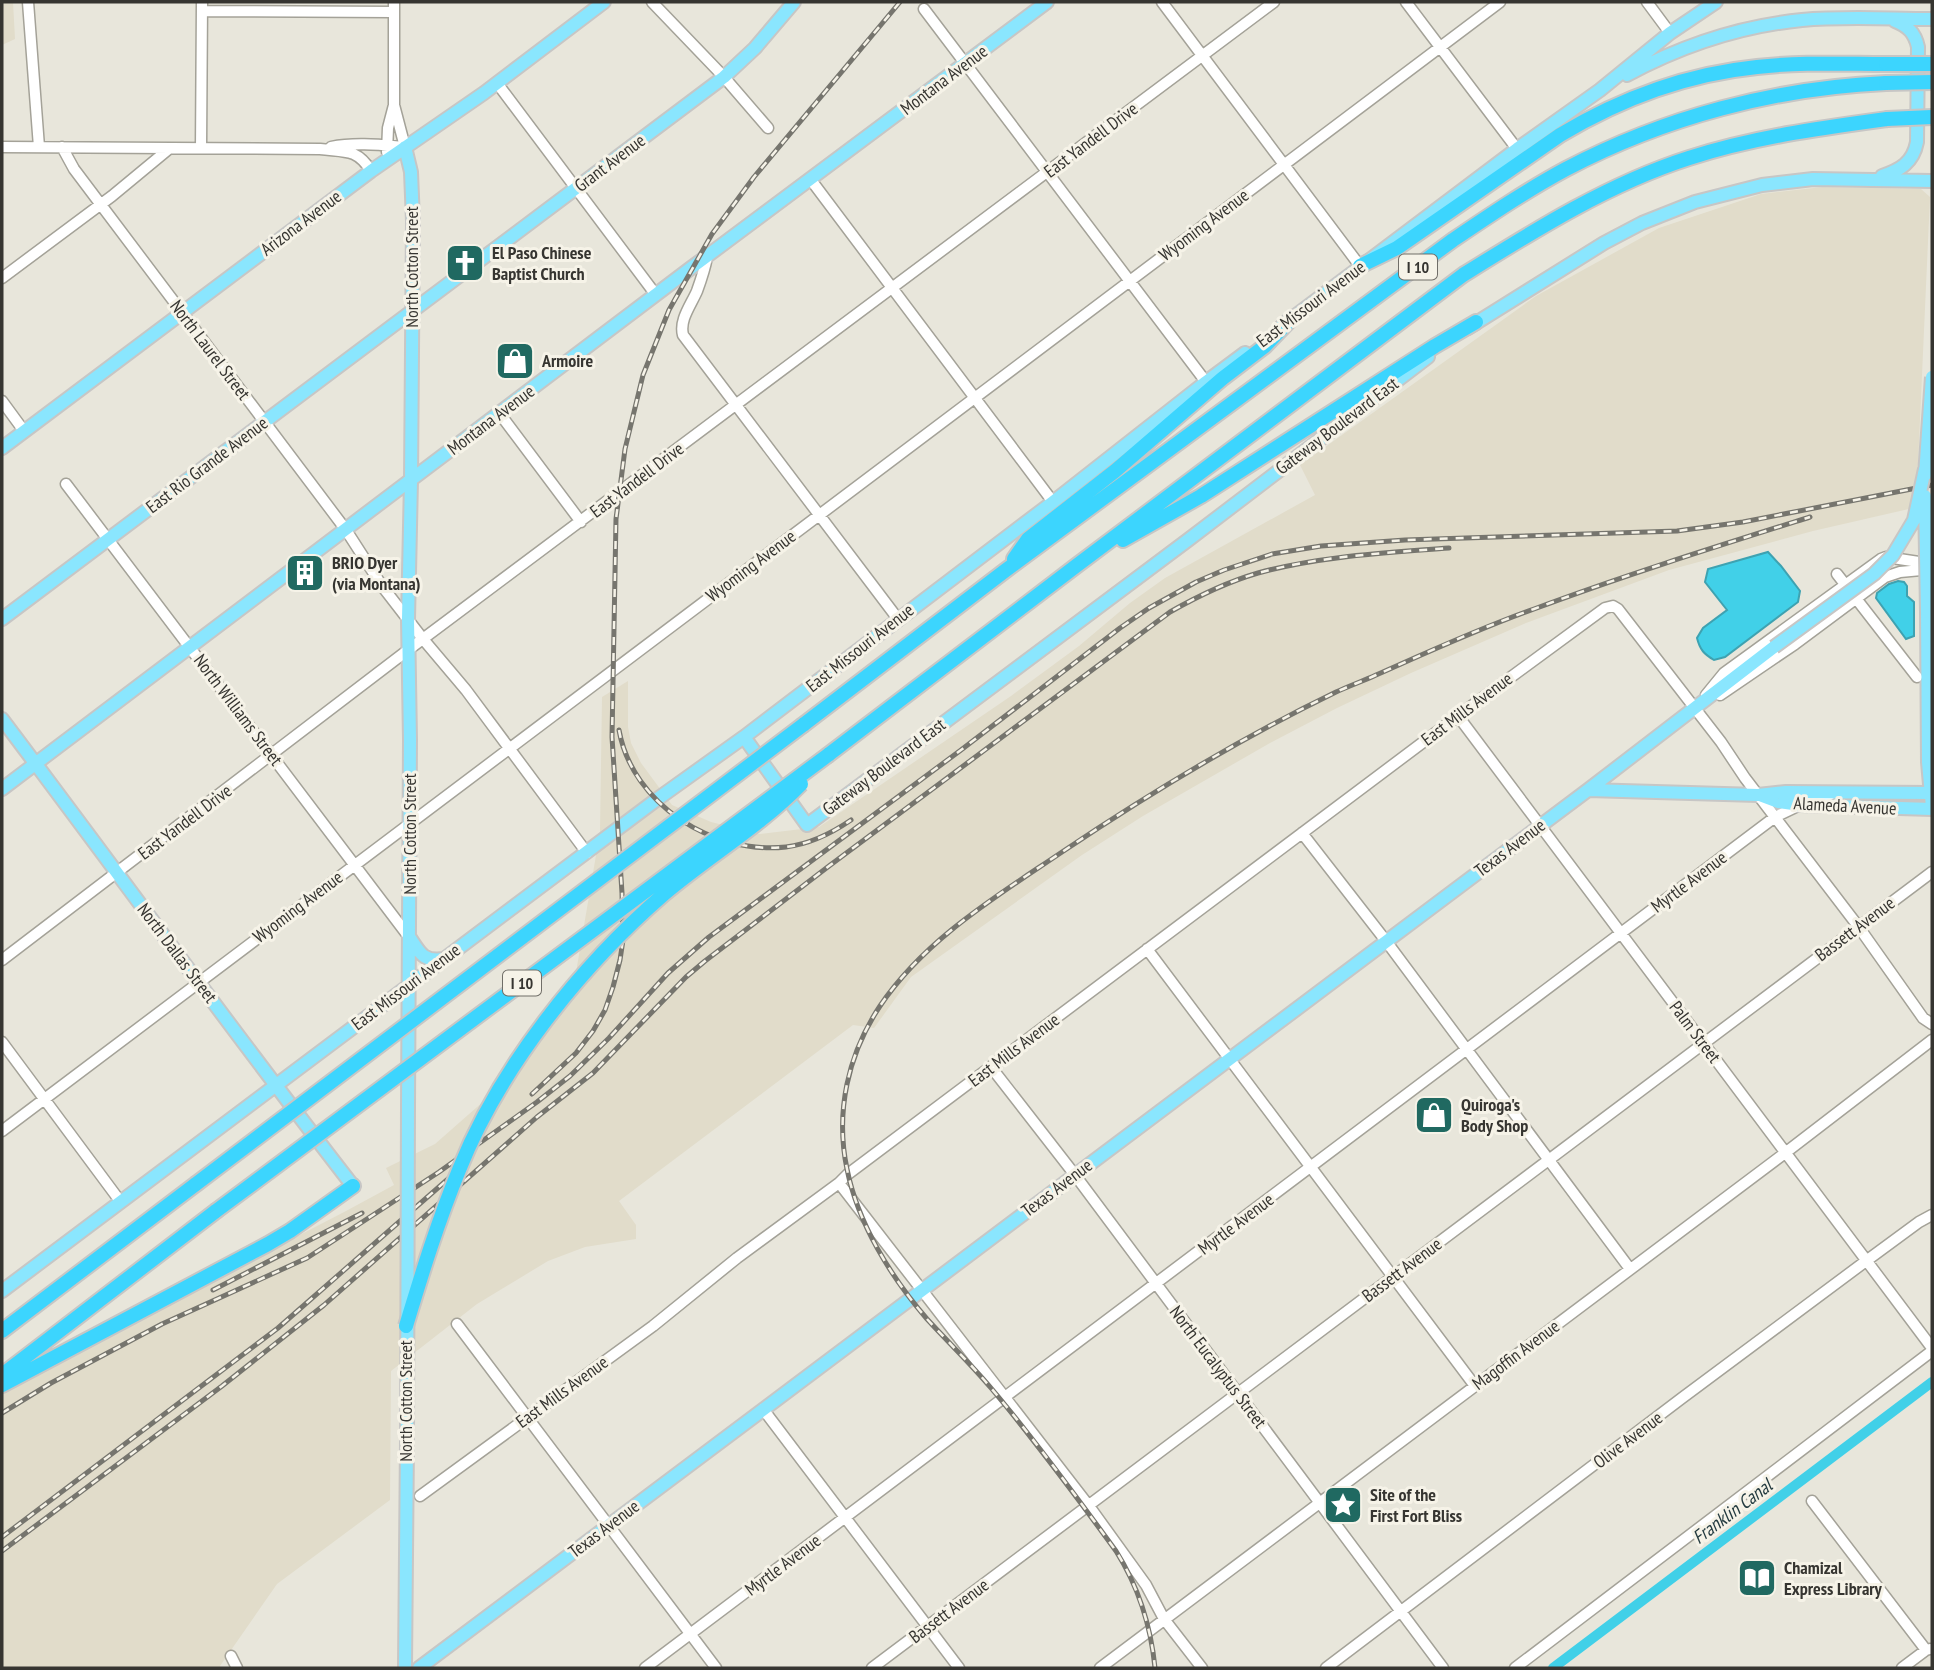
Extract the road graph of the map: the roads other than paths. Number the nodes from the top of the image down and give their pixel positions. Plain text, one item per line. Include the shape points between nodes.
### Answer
1 (28, 2) edge
2 (604, 2) edge
3 (652, 2) edge
4 (794, 2) edge
5 (1048, 2) edge
6 (1162, 2) edge
7 (1274, 2) edge
8 (1406, 2) edge
9 (1500, 2) edge
10 (1647, 2) edge
11 (1716, 2) edge
12 (202, 6) edge
13 (394, 7) edge
14 (924, 9) dead end
15 (1888, 19) junction
16 (1932, 19) edge
17 (1671, 33) junction
18 (1441, 47) junction
19 (1203, 56) junction
20 (965, 64) junction
21 (1932, 64) edge
22 (724, 77) junction
23 (1932, 82) edge
24 (497, 83) junction
25 (1600, 90) junction
26 (394, 105) junction
27 (1932, 117) edge
28 (768, 128) dead end
29 (387, 146) junction
30 (2, 147) edge
31 (39, 147) junction
32 (62, 147) junction
33 (405, 147) junction
34 (170, 148) junction
35 (201, 148) junction
36 (320, 149) junction
37 (1517, 149) junction
38 (386, 160) junction
39 (1284, 164) junction
40 (371, 171) junction
41 (1048, 173) junction
42 (1875, 179) junction
43 (811, 180) junction
44 (1932, 180) edge
45 (576, 189) junction
46 (100, 204) junction
47 (707, 257) junction
48 (1360, 266) junction
49 (2, 278) edge
50 (1129, 281) junction
51 (892, 289) junction
52 (656, 295) junction
53 (412, 310) junction
54 (182, 313) junction
55 (1290, 320) junction
56 (1476, 322) junction
57 (1932, 377) edge
58 (1206, 382) junction
59 (975, 398) junction
60 (2, 401) edge
61 (736, 404) junction
62 (500, 414) junction
63 (264, 421) junction
64 (24, 431) junction
65 (2, 448) edge
66 (1925, 469) junction
67 (411, 481) junction
68 (66, 484) dead end
69 (1053, 502) junction
70 (819, 515) junction
71 (581, 522) junction
72 (346, 530) junction
73 (108, 540) junction
74 (1076, 566) junction
75 (1932, 566) edge
76 (1006, 570) junction
77 (1837, 574) dead end
78 (1845, 584) junction
79 (1856, 598) junction
80 (2, 619) edge
81 (408, 619) junction
82 (898, 619) junction
83 (423, 639) junction
84 (190, 647) junction
85 (408, 650) junction
86 (1917, 677) dead end
87 (1695, 709) junction
88 (1458, 716) junction
89 (2, 719) edge
90 (744, 737) junction
91 (509, 748) junction
92 (272, 755) junction
93 (828, 755) junction
94 (36, 764) junction
95 (2, 789) edge
96 (1588, 790) junction
97 (1835, 793) junction
98 (1758, 795) junction
99 (1932, 800) edge
100 (1800, 805) junction
101 (1775, 817) junction
102 (410, 824) junction
103 (1540, 826) junction
104 (1302, 833) junction
105 (587, 853) junction
106 (354, 865) junction
107 (1932, 872) edge
108 (117, 873) junction
109 (1858, 926) junction
110 (1621, 934) junction
111 (409, 937) junction
112 (1386, 941) junction
113 (1147, 949) junction
114 (444, 958) junction
115 (2, 960) edge
116 (199, 982) junction
117 (409, 985) junction
118 (1932, 1024) edge
119 (1932, 1040) edge
120 (2, 1042) edge
121 (1703, 1043) junction
122 (1466, 1051) junction
123 (1229, 1059) junction
124 (991, 1067) junction
125 (275, 1085) junction
126 (44, 1099) junction
127 (2, 1131) edge
128 (1785, 1153) junction
129 (1548, 1160) junction
130 (1311, 1168) junction
131 (1075, 1175) junction
132 (839, 1183) junction
133 (353, 1186) joint
134 (120, 1201) junction
135 (1932, 1215) edge
136 (1866, 1261) junction
137 (1630, 1269) junction
138 (1393, 1277) junction
139 (1156, 1284) junction
140 (923, 1289) junction
141 (2, 1290) edge
142 (457, 1324) dead end
143 (406, 1326) junction
144 (2, 1331) edge
145 (1932, 1350) edge
146 (2, 1375) edge
147 (2, 1385) edge
148 (1475, 1386) junction
149 (1238, 1393) junction
150 (1004, 1397) junction
151 (763, 1409) junction
152 (528, 1418) junction
153 (420, 1496) dead end
154 (1812, 1501) dead end
155 (1319, 1503) junction
156 (1089, 1506) junction
157 (846, 1518) junction
158 (609, 1526) junction
159 (1401, 1612) junction
160 (1164, 1619) junction
161 (928, 1627) junction
162 (690, 1634) junction
163 (1929, 1649) edge
164 (231, 1656) dead end
165 (237, 1668) edge
166 (405, 1668) edge
167 (419, 1668) edge
168 (645, 1668) edge
169 (716, 1668) edge
170 (872, 1668) edge
171 (959, 1668) edge
172 (1100, 1668) edge
173 (1202, 1668) edge
174 (1325, 1668) edge
175 (1443, 1668) edge
176 (1515, 1668) edge
177 (1902, 1668) edge

1 - 31 street
2 - 24 main road, Arizona Avenue
3 - 22 street
4 - 22 main road, Grant Avenue
5 - 20 main road, Montana Avenue
6 - 19 street
7 - 19 street, East Yandell Drive
8 - 18 street
9 - 18 street, Wyoming Avenue
10 - 17 street
11 - 17 main road, East Missouri Avenue
12 - 13 street
12 - 35 street
13 - 26 street, North Cotton Street
14 - 20 street
15 - 16 main road
15 - 25 main road via 1805,20 1738,32 1675,52
15 - 42 main road via 1914,34 1918,47 1917,142 1907,164
17 - 25 main road, East Missouri Avenue
18 - 37 street
18 - 39 street, Wyoming Avenue
19 - 39 street
19 - 41 street, East Yandell Drive
20 - 41 street
20 - 43 main road, Montana Avenue
21 - 48 highway, bridge via 1756,67 1691,79 1641,95 1568,130 1397,248
22 - 28 street
22 - 45 main road, Grant Avenue
23 - 76 highway, I 10, bridge via 1853,84 1709,111 1653,130 1567,169 1454,240
24 - 33 main road, Arizona Avenue
24 - 45 street
25 - 37 main road, East Missouri Avenue
26 - 29 street
26 - 33 street, North Cotton Street
27 - 74 highway, I 10, bridge via 1887,119 1764,138 1713,151 1650,173 1568,211 1463,275
29 - 33 street
29 - 36 street
29 - 38 street
30 - 31 street
31 - 32 street
32 - 34 street
32 - 46 street, North Laurel Street
33 - 38 main road, Arizona Avenue
33 - 53 main road, North Cotton Street via 411,172
34 - 35 street
34 - 46 street
35 - 36 street
36 - 40 street via 355,154
37 - 48 main road, East Missouri Avenue
38 - 40 main road, Arizona Avenue
39 - 48 street
39 - 50 street, Wyoming Avenue
40 - 54 main road, Arizona Avenue
41 - 50 street
41 - 51 street, East Yandell Drive
42 - 44 main road, Gateway Boulevard East
42 - 56 main road, Gateway Boulevard East via 1762,185 1669,211 1604,243
43 - 47 main road, Montana Avenue
43 - 51 street
45 - 52 street
45 - 53 main road, Grant Avenue
46 - 49 street
46 - 54 street, North Laurel Street
47 - 52 main road, Montana Avenue
47 - 61 street via 683,321 683,335
48 - 55 main road, East Missouri Avenue
50 - 58 street
50 - 59 street, Wyoming Avenue
51 - 59 street
51 - 61 street, East Yandell Drive
52 - 62 main road, Montana Avenue
53 - 63 main road, East Rio Grande Avenue
53 - 67 main road, North Cotton Street
54 - 63 street, North Laurel Street
54 - 64 main road, Arizona Avenue
55 - 58 main road, East Missouri Avenue
55 - 76 highway via 1126,463 1028,539
56 - 74 highway via 1201,496
56 - 90 main road, Gateway Boulevard East via 807,825
57 - 66 main road, bridge
58 - 69 main road, East Missouri Avenue
59 - 69 street
59 - 70 street, Wyoming Avenue
60 - 64 street
61 - 70 street
61 - 71 street, East Yandell Drive
62 - 67 main road, Montana Avenue
62 - 71 street
63 - 72 street, North Laurel Street
63 - 73 main road, East Rio Grande Avenue
64 - 65 main road, Arizona Avenue
66 - 87 main road, bridge via 1914,520 1893,555
66 - 99 main road, bridge
67 - 72 main road, Montana Avenue
67 - 81 main road, North Cotton Street
68 - 73 street, North Williams Street
69 - 82 main road, East Missouri Avenue
70 - 82 street
70 - 91 street, Wyoming Avenue
71 - 83 street, East Yandell Drive
72 - 81 street, North Laurel Street
72 - 84 main road, Montana Avenue
73 - 80 main road, East Rio Grande Avenue
73 - 84 street, North Williams Street
74 - 93 highway, I 10
75 - 78 street, Texas Avenue via 1886,557
75 - 79 street, Texas Avenue via 1889,575
76 - 144 highway, I 10, bridge
77 - 78 street
78 - 79 street
78 - 87 street, Texas Avenue via 1724,674
79 - 86 street
79 - 87 street, Texas Avenue
81 - 83 street, North Laurel Street
81 - 85 main road, North Cotton Street
82 - 90 main road, East Missouri Avenue
83 - 85 street, East Yandell Drive
83 - 91 street, North Laurel Street
84 - 92 street, North Williams Street
84 - 94 main road, Montana Avenue
85 - 92 street, East Yandell Drive
85 - 102 main road, North Cotton Street
87 - 88 street, East Mills Avenue via 1618,609 1609,606
87 - 96 main road, Texas Avenue
87 - 98 street
88 - 103 street, Palm Street
88 - 104 street, East Mills Avenue
89 - 94 main road, North Dallas Street
90 - 105 main road, East Missouri Avenue
91 - 102 street, Wyoming Avenue
91 - 105 street, North Laurel Street
92 - 106 street, North Williams Street
92 - 108 street, East Yandell Drive
93 - 143 highway, bridge via 780,806 648,909 558,1006 490,1105 459,1168
93 - 146 highway, I 10, bridge
94 - 95 main road, Montana Avenue
94 - 108 main road, North Dallas Street
96 - 98 main road, Alameda Avenue
96 - 103 main road, Texas Avenue
97 - 98 main road, Alameda Avenue
97 - 99 main road, Alameda Avenue
97 - 100 street, Myrtle Avenue
98 - 100 main road, Alameda Avenue
98 - 101 street
99 - 100 main road, Alameda Avenue
100 - 101 street, Myrtle Avenue
101 - 109 street
101 - 110 street, Myrtle Avenue
102 - 106 street, Wyoming Avenue
102 - 111 main road, North Cotton Street
103 - 110 street, Palm Street
103 - 112 main road, Texas Avenue
104 - 112 street
104 - 113 street, East Mills Avenue
105 - 114 main road, East Missouri Avenue
106 - 111 street, North Williams Street
106 - 116 street, Wyoming Avenue
107 - 109 street, Bassett Avenue
108 - 115 street, East Yandell Drive
108 - 116 main road, North Dallas Street
109 - 118 street via 1923,1018
109 - 121 street, Bassett Avenue
110 - 121 street, Palm Street
110 - 122 street, Myrtle Avenue
111 - 114 main road via 427,959
111 - 117 main road, North Cotton Street
112 - 122 street
112 - 123 main road, Texas Avenue
113 - 123 street
113 - 124 street, East Mills Avenue
114 - 117 main road, East Missouri Avenue
116 - 125 main road, North Dallas Street
116 - 126 street, Wyoming Avenue
117 - 125 main road, East Missouri Avenue
117 - 143 main road, North Cotton Street, bridge
119 - 128 street, Magoffin Avenue
120 - 126 street
121 - 128 street, Palm Street
121 - 129 street, Bassett Avenue
122 - 129 street
122 - 130 street, Myrtle Avenue
123 - 130 street
123 - 131 main road, Texas Avenue
124 - 131 street, North Eucalyptus Street
124 - 132 street, East Mills Avenue
125 - 133 main road, North Dallas Street
125 - 134 main road, East Missouri Avenue
126 - 127 street, Wyoming Avenue
126 - 134 street
128 - 136 street, Palm Street
128 - 137 street, Magoffin Avenue
129 - 137 street
129 - 138 street, Bassett Avenue
130 - 138 street
130 - 139 street, Myrtle Avenue
131 - 139 street, North Eucalyptus Street
131 - 140 main road, Texas Avenue
132 - 140 street
132 - 152 street, East Mills Avenue
133 - 147 highway via 268,1244
134 - 141 main road, East Missouri Avenue
135 - 136 street, Olive Avenue
136 - 145 street, Palm Street
136 - 159 street, Olive Avenue
137 - 148 street, Magoffin Avenue
138 - 148 street
138 - 149 street, Bassett Avenue
139 - 149 street, North Eucalyptus Street
139 - 150 street, Myrtle Avenue
140 - 150 street
140 - 151 main road, Texas Avenue
142 - 152 street
143 - 166 main road, North Cotton Street, bridge
145 - 176 street
148 - 155 street, Magoffin Avenue
149 - 155 street, North Eucalyptus Street
149 - 156 street, Bassett Avenue
150 - 156 street
150 - 157 street, Myrtle Avenue
151 - 157 street
151 - 158 main road, Texas Avenue
152 - 153 street, East Mills Avenue
152 - 158 street
154 - 163 street
155 - 159 street, North Eucalyptus Street
155 - 160 street, Magoffin Avenue
156 - 160 street via 1146,1585
156 - 161 street, Bassett Avenue
157 - 161 street
157 - 162 street, Myrtle Avenue
158 - 162 street
158 - 167 main road, Texas Avenue
159 - 174 street, Olive Avenue
159 - 175 street, North Eucalyptus Street
160 - 172 street, Magoffin Avenue
160 - 173 street
161 - 170 street, Bassett Avenue
161 - 171 street
162 - 168 street, Myrtle Avenue
162 - 169 street
163 - 177 street
164 - 165 street

